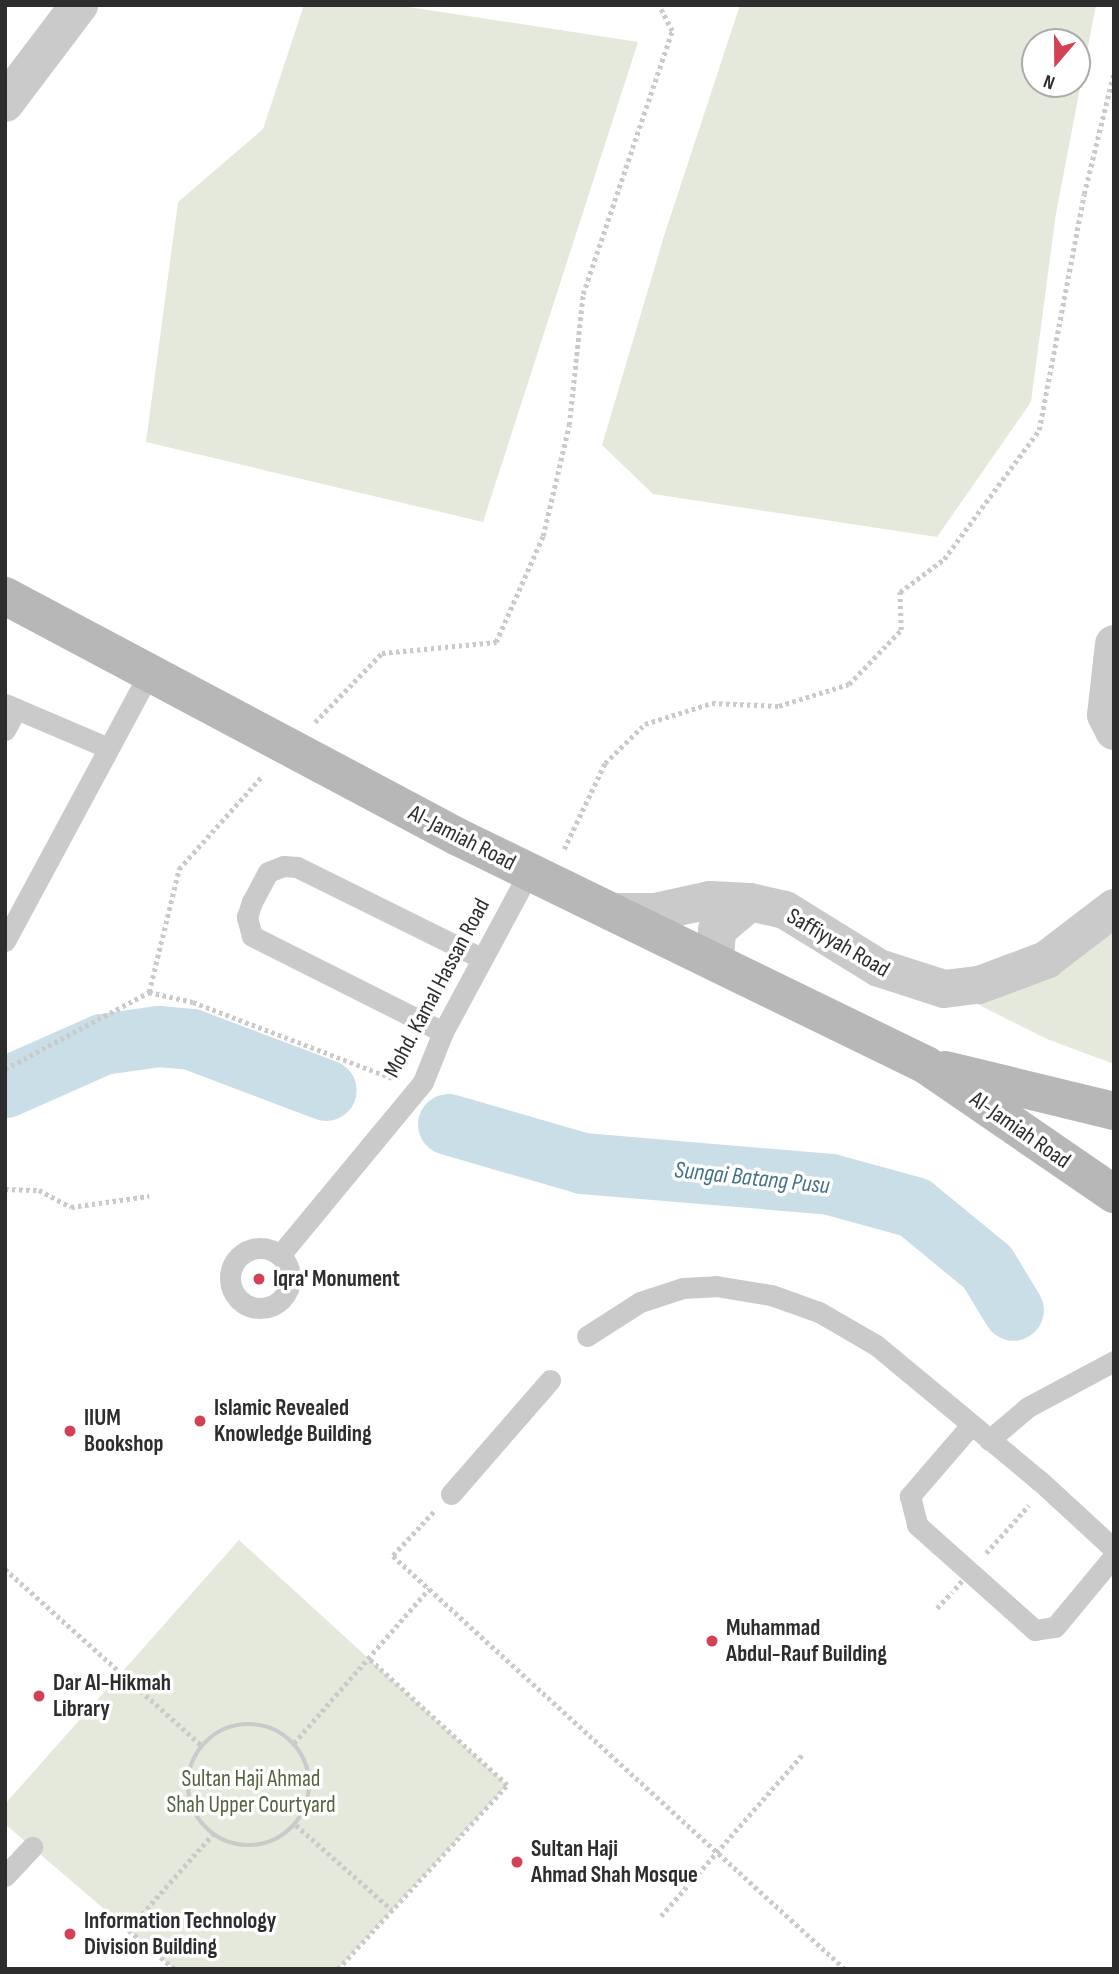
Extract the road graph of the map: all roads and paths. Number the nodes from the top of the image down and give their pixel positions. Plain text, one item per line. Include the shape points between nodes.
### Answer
1 (79, 5) edge
2 (659, 5) edge
3 (1114, 72) edge
4 (5, 103) edge
5 (5, 597) edge
6 (1114, 644) edge
7 (150, 673) junction
8 (11, 707) edge
9 (5, 730) edge
10 (307, 730) dead end
11 (1114, 731) edge
12 (108, 748) junction
13 (264, 774) dead end
14 (539, 877) junction
15 (750, 902) junction
16 (1114, 908) edge
17 (612, 912) junction
18 (5, 941) edge
19 (481, 958) junction
20 (715, 959) junction
21 (149, 992) junction
22 (443, 1032) junction
23 (926, 1065) junction
24 (5, 1069) edge
25 (418, 1088) junction
26 (1114, 1111) edge
27 (5, 1189) edge
28 (1114, 1194) edge
29 (149, 1196) dead end
30 (280, 1255) dead end
31 (587, 1336) dead end
32 (1114, 1360) edge
33 (550, 1380) dead end
34 (971, 1425) junction
35 (989, 1440) junction
36 (1046, 1486) junction
37 (451, 1494) joint
38 (1110, 1534) edge
39 (1114, 1556) edge
40 (5, 1569) edge
41 (429, 1589) junction
42 (937, 1608) dead end
43 (368, 1658) junction
44 (294, 1743) junction
45 (202, 1746) junction
46 (803, 1754) dead end
47 (296, 1825) junction
48 (213, 1834) junction
49 (32, 1847) dead end
50 (718, 1854) junction
51 (5, 1876) edge
52 (392, 1909) junction
53 (661, 1916) dead end
54 (174, 1969) edge
55 (338, 1969) edge
56 (845, 1969) edge

1 - 4 street
2 - 10 path via 672,31 583,294 569,425 544,536 496,642 382,653
3 - 14 path via 1084,194 1039,430 944,559 900,592 901,630 849,684 779,706 712,703 645,724 606,763
5 - 7 street, Al-Jamiah Road
6 - 11 street via 1106,715
7 - 12 lane
7 - 14 street, Al-Jamiah Road
8 - 9 lane
8 - 12 lane
12 - 18 lane
13 - 21 path via 179,869
14 - 17 street, Al-Jamiah Road
14 - 19 lane, Mohd. Kamal Hassan Road
15 - 16 street, Saffiyyah Road via 785,910 879,968 944,989 979,985 1046,960
15 - 17 street, Saffiyyah Road via 710,900 655,912
15 - 20 street via 717,930
17 - 20 street, Al-Jamiah Road
19 - 22 lane, Mohd. Kamal Hassan Road
19 - 22 lane via 298,867 268,872 252,902 247,917 252,936
20 - 23 street, Al-Jamiah Road
21 - 24 path
21 - 25 path via 193,1002
22 - 25 lane, Mohd. Kamal Hassan Road
23 - 26 street, Al-Jamiah Road
23 - 28 street, Al-Jamiah Road
25 - 30 lane, Mohd. Kamal Hassan Road
27 - 29 path via 39,1190 71,1207
31 - 34 lane via 640,1302 683,1288 716,1286 771,1295 819,1312 876,1345
32 - 35 lane via 1028,1407
33 - 37 lane
34 - 35 lane
34 - 39 lane via 910,1496 917,1525 1035,1630 1055,1627
35 - 36 lane
36 - 38 lane
36 - 42 path, bridge
37 - 41 path via 393,1556
40 - 45 path
41 - 43 path
41 - 50 path
43 - 44 path
43 - 52 path via 507,1784
44 - 45 path via 257,1724 218,1732
44 - 47 path via 307,1766 310,1792
45 - 48 path via 192,1762 189,1791 199,1819
46 - 50 path
47 - 48 path via 266,1844 238,1844
47 - 52 path
48 - 54 path via 128,1930
49 - 51 lane
50 - 53 path
50 - 56 path
52 - 55 path

